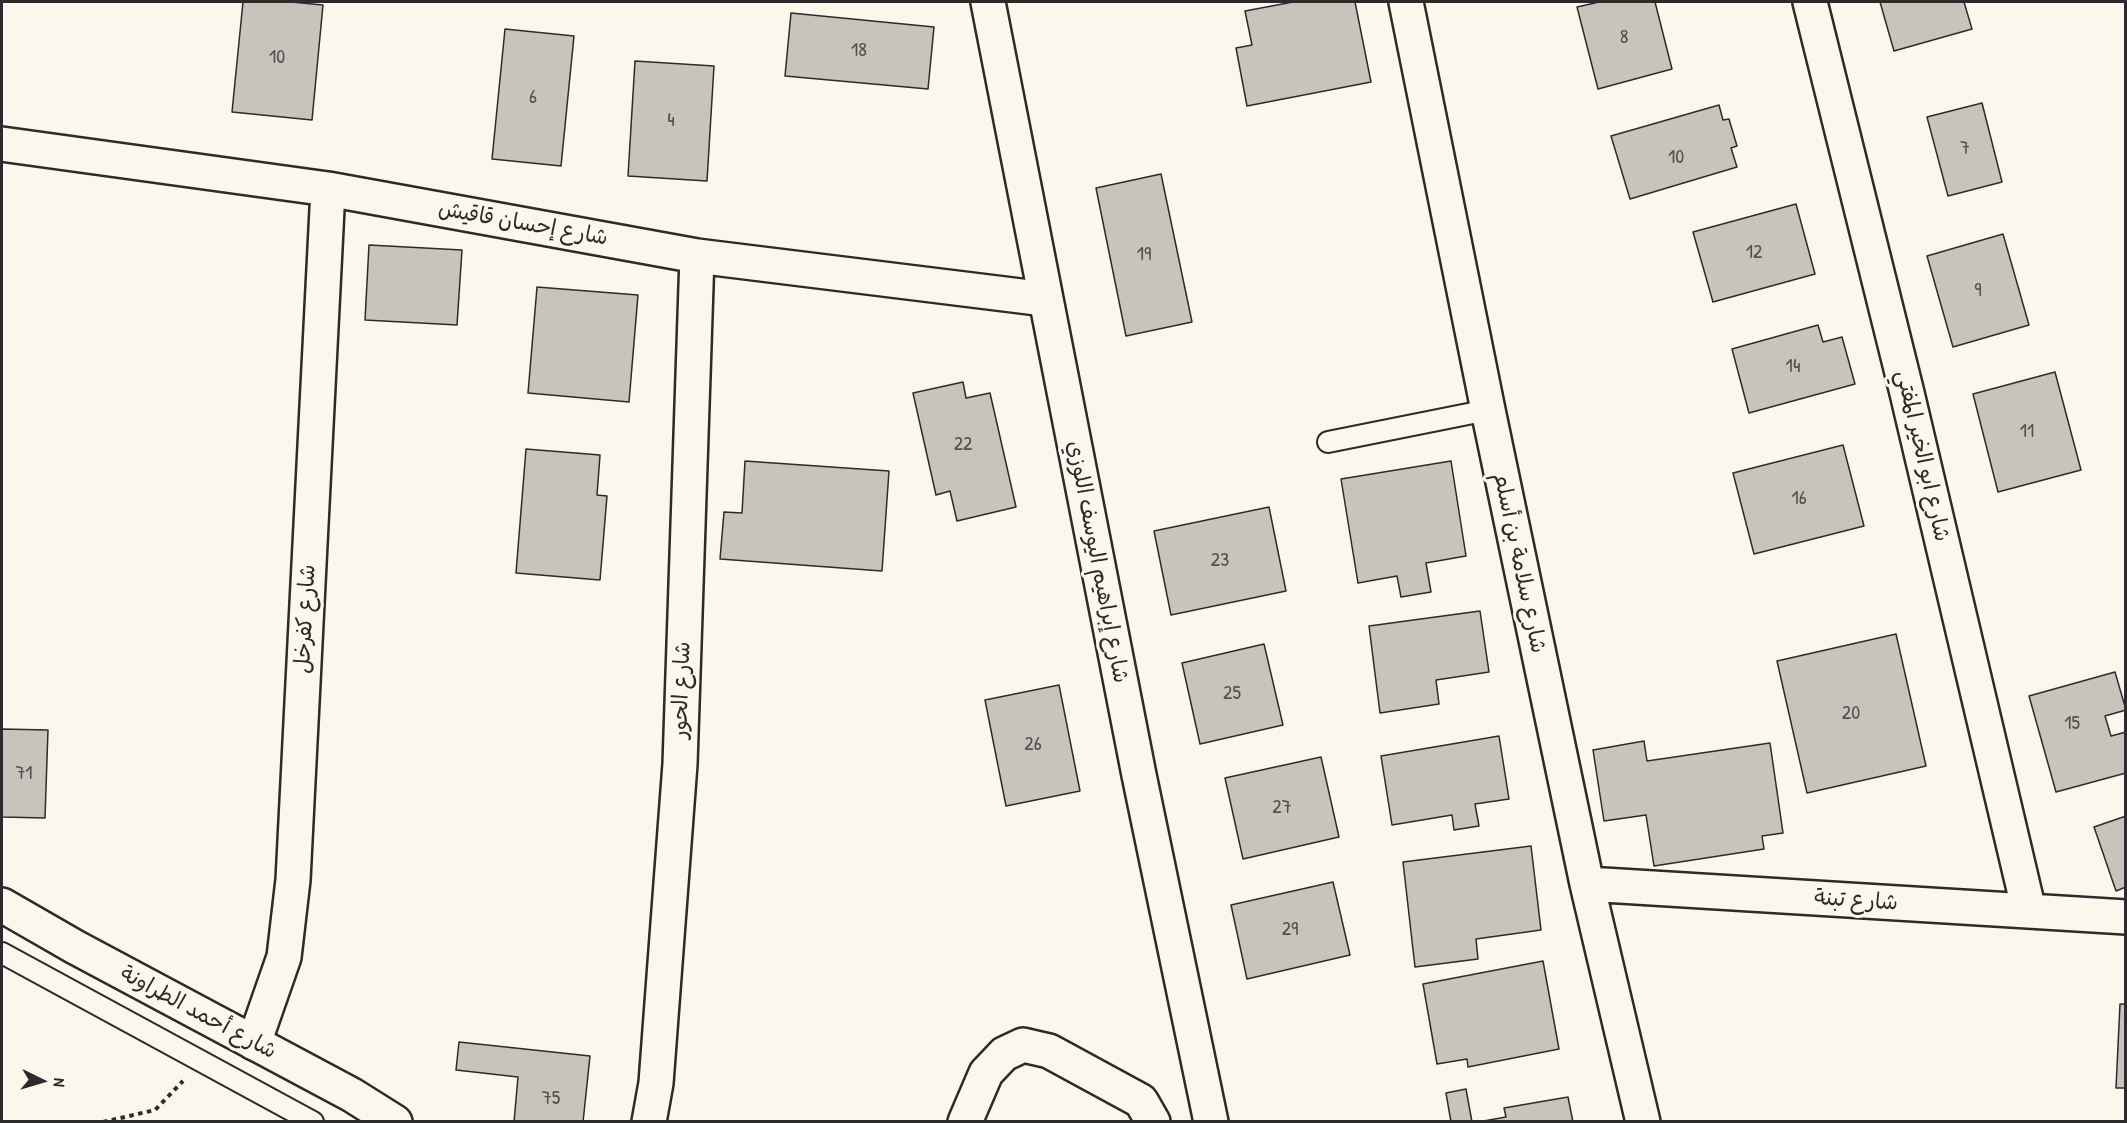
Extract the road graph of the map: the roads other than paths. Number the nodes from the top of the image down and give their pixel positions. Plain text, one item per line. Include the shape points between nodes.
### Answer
1 (988, 2) edge
2 (1406, 2) edge
3 (1810, 2) edge
4 (2, 144) edge
5 (328, 189) junction
6 (697, 256) junction
7 (1045, 299) junction
8 (1488, 410) junction
9 (1328, 442) dead end
10 (1587, 884) junction
11 (2, 904) edge
12 (2030, 911) junction
13 (2126, 917) edge
14 (2, 953) edge
15 (254, 1043) junction
16 (313, 1122) edge
17 (395, 1122) edge
18 (650, 1122) edge
19 (965, 1122) edge
20 (1153, 1122) edge
21 (1211, 1122) edge
22 (1643, 1122) edge

1 - 7 street, شارع إبراهيم اليوسف اللوزي
2 - 8 street, شارع سلامة بن أسلم
3 - 12 street, شارع ابو الخير المفتي
4 - 5 street, شارع إحسان قاقيش
5 - 6 street, شارع إحسان قاقيش
5 - 15 street, شارع كفرخل via 293,880 284,957
6 - 7 street, شارع إحسان قاقيش
6 - 18 street, شارع الحور via 680,764
7 - 21 street, شارع إبراهيم اليوسف اللوزي
8 - 9 lane
8 - 10 street, شارع سلامة بن أسلم
10 - 12 street, شارع تبنة
10 - 22 street, شارع سلامة بن أسلم
11 - 15 street, شارع أحمد الطراونة
12 - 13 street, شارع تبنة
14 - 16 lane
15 - 17 street, شارع أحمد الطراونة
19 - 20 street via 986,1073 1004,1054 1023,1045 1049,1051 1141,1101

